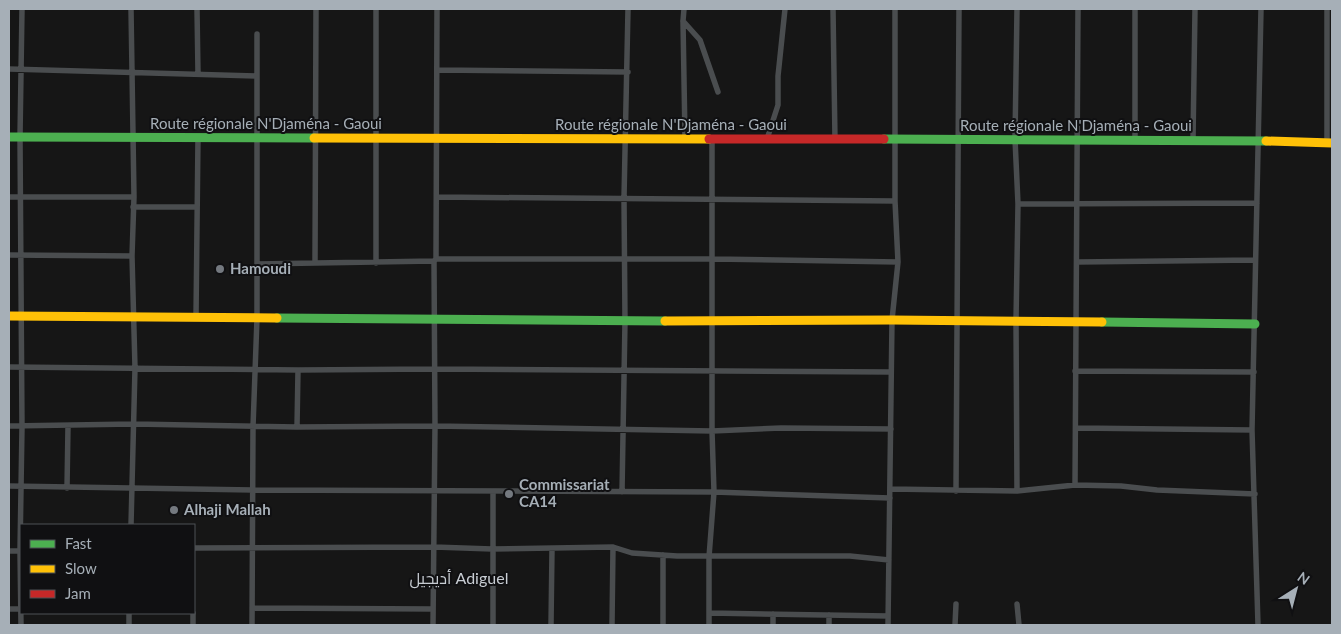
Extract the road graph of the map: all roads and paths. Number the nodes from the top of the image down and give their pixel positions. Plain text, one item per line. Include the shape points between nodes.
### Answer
1 (22, 9) edge
2 (131, 9) edge
3 (198, 9) edge
4 (316, 9) edge
5 (376, 9) edge
6 (437, 9) edge
7 (628, 9) edge
8 (684, 9) edge
9 (785, 9) edge
10 (833, 9) edge
11 (895, 9) edge
12 (959, 9) edge
13 (1017, 9) edge
14 (1078, 9) edge
15 (1135, 9) edge
16 (1195, 9) edge
17 (1261, 9) edge
18 (1327, 9) edge
19 (683, 21) junction
20 (257, 34) dead end
21 (9, 69) edge
22 (20, 69) junction
23 (438, 70) junction
24 (132, 72) junction
25 (628, 72) junction
26 (198, 74) junction
27 (257, 76) junction
28 (718, 92) dead end
29 (9, 137) edge
30 (20, 137) junction
31 (198, 137) junction
32 (316, 137) junction
33 (375, 137) junction
34 (133, 138) junction
35 (257, 138) junction
36 (437, 138) junction
37 (626, 138) junction
38 (685, 138) junction
39 (712, 138) junction
40 (767, 139) junction
41 (1015, 139) junction
42 (835, 140) junction
43 (896, 140) junction
44 (959, 140) junction
45 (1078, 140) junction
46 (1134, 140) junction
47 (1194, 140) junction
48 (1258, 140) junction
49 (1329, 143) edge
50 (9, 197) edge
51 (21, 197) junction
52 (134, 197) junction
53 (437, 198) junction
54 (624, 198) junction
55 (711, 199) junction
56 (895, 201) junction
57 (1077, 203) junction
58 (1257, 203) junction
59 (1018, 204) junction
60 (133, 207) junction
61 (197, 207) junction
62 (9, 255) edge
63 (22, 255) junction
64 (132, 256) junction
65 (624, 259) junction
66 (712, 259) junction
67 (435, 260) junction
68 (1255, 260) junction
69 (898, 262) junction
70 (1077, 262) junction
71 (315, 263) junction
72 (376, 263) junction
73 (257, 264) junction
74 (9, 316) edge
75 (21, 316) junction
76 (133, 317) junction
77 (196, 317) junction
78 (257, 318) junction
79 (434, 319) junction
80 (892, 320) junction
81 (625, 321) junction
82 (712, 321) junction
83 (1016, 321) junction
84 (958, 322) junction
85 (1076, 322) junction
86 (1255, 324) junction
87 (9, 367) edge
88 (21, 367) junction
89 (135, 368) junction
90 (256, 369) junction
91 (435, 369) junction
92 (298, 370) junction
93 (624, 370) junction
94 (712, 370) junction
95 (1075, 371) junction
96 (891, 372) junction
97 (1254, 372) junction
98 (134, 424) junction
99 (9, 426) edge
100 (22, 426) junction
101 (68, 426) junction
102 (435, 426) junction
103 (253, 427) junction
104 (296, 427) junction
105 (1076, 428) junction
106 (624, 430) junction
107 (891, 430) junction
108 (1252, 430) junction
109 (712, 431) junction
110 (9, 486) edge
111 (20, 486) junction
112 (1075, 486) junction
113 (67, 488) junction
114 (132, 488) junction
115 (433, 489) junction
116 (890, 489) junction
117 (254, 490) junction
118 (956, 491) junction
119 (1016, 491) junction
120 (493, 492) junction
121 (622, 492) junction
122 (714, 492) junction
123 (1255, 494) junction
124 (890, 498) junction
125 (21, 524) edge
126 (131, 524) edge
127 (613, 546) junction
128 (252, 547) junction
129 (434, 547) junction
130 (195, 548) edge
131 (552, 548) junction
132 (492, 549) junction
133 (663, 555) junction
134 (708, 557) junction
135 (889, 560) junction
136 (956, 604) dead end
137 (1017, 604) dead end
138 (252, 608) junction
139 (433, 609) junction
140 (709, 613) junction
141 (773, 614) junction
142 (829, 615) junction
143 (888, 616) junction
144 (252, 625) edge
145 (433, 625) edge
146 (493, 625) edge
147 (551, 625) edge
148 (612, 625) edge
149 (663, 625) edge
150 (709, 625) edge
151 (773, 625) edge
152 (829, 625) edge
153 (888, 625) edge
154 (955, 625) edge
155 (1019, 625) edge
156 (1258, 625) edge

1 - 22 street
2 - 24 street
3 - 26 street
4 - 32 street
5 - 33 street
6 - 23 street
7 - 25 street
8 - 19 street
9 - 40 street via 778,105
10 - 42 street
11 - 43 street
12 - 44 street
13 - 41 street
14 - 45 street
15 - 46 street
16 - 47 street
17 - 48 street
18 - 49 street
19 - 28 street via 700,40
19 - 38 street
20 - 27 street
21 - 22 street
22 - 24 street
22 - 30 street
23 - 25 street
23 - 36 street
24 - 26 street
24 - 34 street
25 - 37 street
26 - 27 street
27 - 35 street
29 - 30 street, Route régionale N'Djaména - Gaoui
30 - 34 street, Route régionale N'Djaména - Gaoui
30 - 51 street
31 - 34 street, Route régionale N'Djaména - Gaoui
31 - 35 street, Route régionale N'Djaména - Gaoui
31 - 61 street
32 - 33 street, Route régionale N'Djaména - Gaoui
32 - 35 street, Route régionale N'Djaména - Gaoui
32 - 71 street
33 - 36 street, Route régionale N'Djaména - Gaoui
33 - 72 street
34 - 52 street
35 - 73 street
36 - 37 street, Route régionale N'Djaména - Gaoui
36 - 53 street
37 - 38 street, Route régionale N'Djaména - Gaoui
37 - 54 street
38 - 39 street, Route régionale N'Djaména - Gaoui
39 - 40 street, Route régionale N'Djaména - Gaoui
39 - 55 street
40 - 42 street, Route régionale N'Djaména - Gaoui
41 - 44 street, Route régionale N'Djaména - Gaoui
41 - 45 street, Route régionale N'Djaména - Gaoui
41 - 59 street
42 - 43 street, Route régionale N'Djaména - Gaoui
43 - 44 street, Route régionale N'Djaména - Gaoui
43 - 56 street
44 - 84 street
45 - 46 street, Route régionale N'Djaména - Gaoui
45 - 57 street
46 - 47 street, Route régionale N'Djaména - Gaoui
47 - 48 street, Route régionale N'Djaména - Gaoui
48 - 49 street, Route régionale N'Djaména - Gaoui
48 - 58 street
50 - 51 street
51 - 52 street
51 - 63 street
52 - 60 street
53 - 54 street
53 - 67 street
54 - 55 street
54 - 65 street
55 - 56 street
55 - 66 street
56 - 69 street
57 - 58 street
57 - 59 street
57 - 70 street
58 - 68 street
59 - 83 street
60 - 61 street
60 - 64 street
61 - 77 street
62 - 63 street
63 - 64 street
63 - 75 street
64 - 76 street
65 - 66 street
65 - 67 street
65 - 81 street
66 - 69 street
66 - 82 street
67 - 72 street
67 - 79 street
68 - 70 street
68 - 86 street
69 - 80 street
70 - 85 street
71 - 72 street
71 - 73 street
73 - 78 street
74 - 75 street
75 - 76 street
75 - 88 street
76 - 77 street
76 - 89 street
77 - 78 street
78 - 79 street
78 - 90 street
79 - 81 street
79 - 91 street
80 - 82 street
80 - 84 street
80 - 96 street
81 - 82 street
81 - 93 street
82 - 94 street
83 - 84 street
83 - 85 street
83 - 119 street
84 - 118 street
85 - 86 street
85 - 95 street
86 - 97 street
87 - 88 street
88 - 89 street
88 - 100 street
89 - 90 street
89 - 98 street
90 - 92 street
90 - 103 street
91 - 92 street
91 - 93 street
91 - 102 street
92 - 104 street
93 - 94 street
93 - 106 street
94 - 96 street
94 - 109 street
95 - 97 street
95 - 105 street
96 - 107 street
97 - 108 street
98 - 101 street
98 - 103 street
98 - 114 street
99 - 100 street
100 - 101 street
100 - 111 street
101 - 113 street
102 - 104 street
102 - 106 street
102 - 115 street
103 - 104 street
103 - 117 street
105 - 108 street
105 - 112 street
106 - 109 street
106 - 121 street
107 - 109 street via 782,428
107 - 116 street
108 - 123 street
109 - 122 street
110 - 111 street
111 - 113 street
111 - 125 street
112 - 119 street
112 - 123 street
113 - 114 street
114 - 117 street
114 - 126 street
115 - 117 street
115 - 120 street
115 - 129 street
116 - 118 street
116 - 124 street
117 - 128 street
118 - 119 street
120 - 121 street
120 - 132 street
121 - 122 street
122 - 124 street
122 - 134 street
123 - 156 street
124 - 135 street
127 - 131 street
127 - 133 street via 632,553
127 - 148 street
128 - 129 street
128 - 130 street
128 - 138 street
129 - 132 street
129 - 139 street
131 - 132 street
131 - 147 street
132 - 146 street
133 - 134 street
133 - 149 street
134 - 135 street via 850,556
134 - 140 street
135 - 143 street
136 - 154 street
137 - 155 street
138 - 139 street
138 - 144 street
139 - 145 street
140 - 141 street
140 - 150 street
141 - 142 street
141 - 151 street
142 - 143 street
142 - 152 street
143 - 153 street

